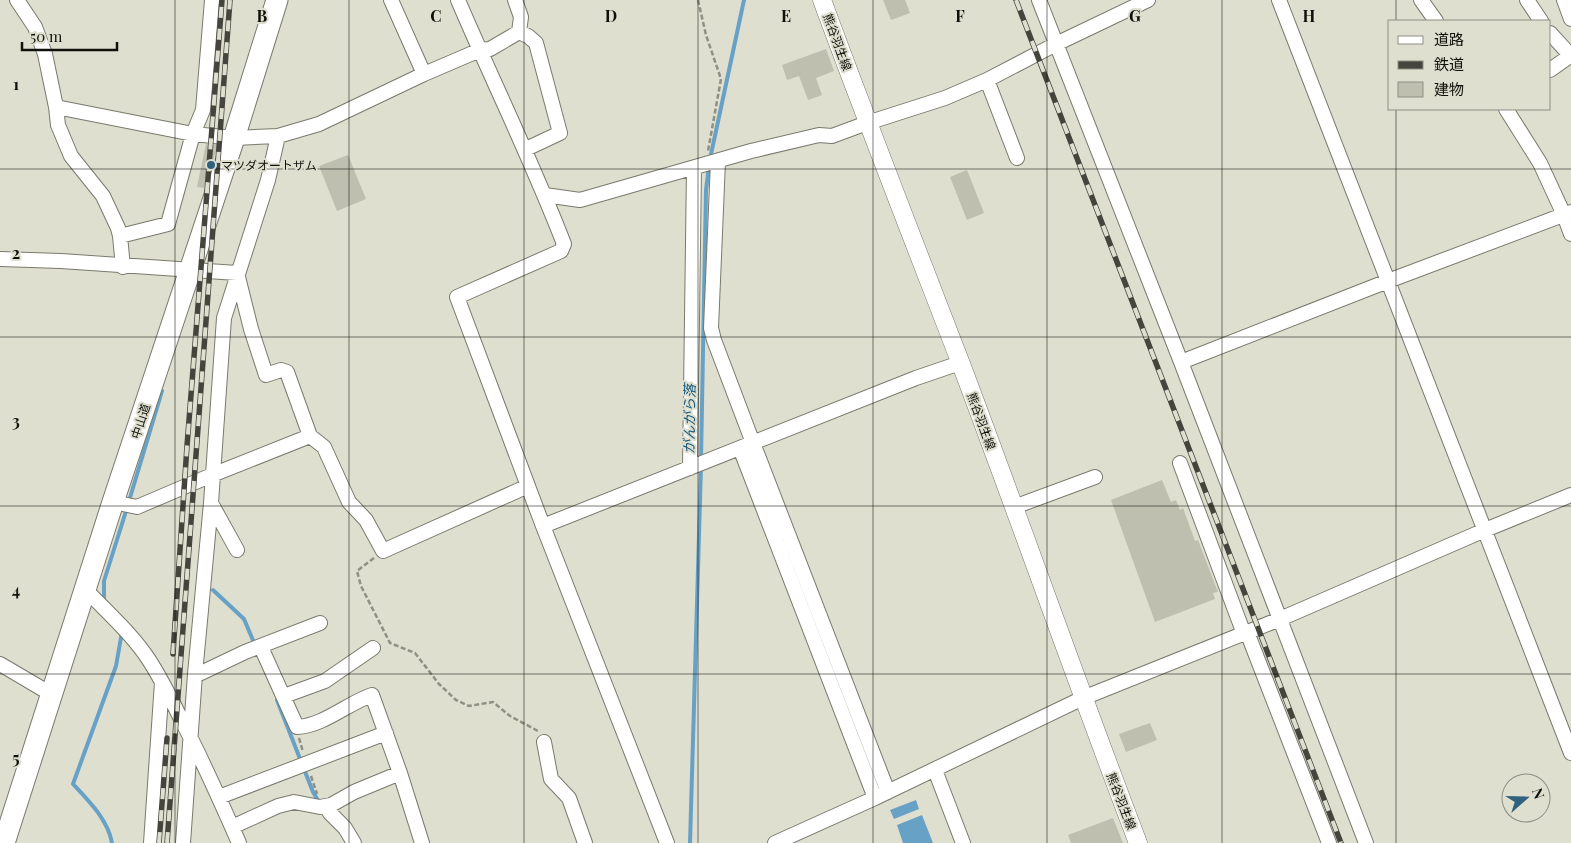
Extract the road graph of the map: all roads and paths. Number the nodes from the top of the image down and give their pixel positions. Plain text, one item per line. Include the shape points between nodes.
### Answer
1 (17, 0) edge
2 (212, 0) edge
3 (277, 0) edge
4 (391, 0) edge
5 (458, 0) edge
6 (515, 0) edge
7 (698, 0) edge
8 (822, 0) edge
9 (1039, 0) edge
10 (1148, 0) edge
11 (1279, 0) edge
12 (1421, 0) edge
13 (1527, 0) edge
14 (1564, 0) edge
15 (1571, 19) edge
16 (1435, 20) edge
17 (1541, 20) edge
18 (519, 32) junction
19 (1551, 34) edge
20 (1056, 44) junction
21 (480, 50) junction
22 (1571, 56) edge
23 (1551, 69) edge
24 (424, 74) junction
25 (987, 80) junction
26 (56, 107) junction
27 (1507, 110) edge
28 (867, 123) junction
29 (193, 134) junction
30 (278, 136) junction
31 (234, 138) junction
32 (526, 149) junction
33 (1017, 158) dead end
34 (706, 164) junction
35 (545, 195) junction
36 (1568, 213) edge
37 (1571, 234) edge
38 (120, 236) junction
39 (0, 259) edge
40 (123, 266) junction
41 (191, 269) junction
42 (237, 273) junction
43 (1388, 281) junction
44 (694, 328) junction
45 (711, 328) junction
46 (1181, 362) junction
47 (960, 363) junction
48 (310, 436) junction
49 (746, 446) junction
50 (1180, 463) dead end
51 (691, 468) junction
52 (212, 475) junction
53 (1094, 477) dead end
54 (528, 486) junction
55 (1571, 495) edge
56 (211, 503) junction
57 (124, 504) junction
58 (1014, 507) junction
59 (544, 526) junction
60 (1485, 530) junction
61 (237, 550) dead end
62 (383, 551) junction
63 (85, 589) junction
64 (1280, 619) junction
65 (320, 623) dead end
66 (1246, 633) junction
67 (261, 647) junction
68 (373, 648) dead end
69 (0, 664) edge
70 (196, 674) junction
71 (162, 682) junction
72 (51, 694) junction
73 (284, 696) junction
74 (1083, 698) junction
75 (386, 733) junction
76 (192, 739) junction
77 (544, 742) joint
78 (1571, 753) edge
79 (935, 770) junction
80 (400, 773) junction
81 (882, 795) junction
82 (219, 797) junction
83 (323, 807) junction
84 (232, 827) junction
85 (4, 843) edge
86 (151, 843) edge
87 (183, 843) edge
88 (239, 843) edge
89 (354, 843) edge
90 (422, 843) edge
91 (584, 843) edge
92 (667, 843) edge
93 (775, 843) edge
94 (963, 843) edge
95 (1138, 843) edge
96 (1330, 843) edge
97 (1366, 843) edge

1 - 26 street via 35,27 45,54
2 - 29 street via 203,110
3 - 31 highway, 中山道
4 - 24 street
5 - 21 street
6 - 18 street via 521,17
7 - 34 path via 721,79
8 - 28 main road, 熊谷羽生線
9 - 20 street
10 - 20 street
11 - 43 street
12 - 16 street
13 - 17 street
14 - 15 street
18 - 21 street
18 - 32 street via 536,43 560,133
19 - 22 street
20 - 25 street
20 - 46 street
21 - 24 street
21 - 32 street
22 - 23 street
24 - 30 street via 319,124
25 - 28 street via 945,98
25 - 33 street
26 - 29 street
26 - 38 street via 58,125 71,156 103,196
27 - 36 street
28 - 34 street via 832,136 819,135
28 - 47 main road, 熊谷羽生線
29 - 31 street
29 - 38 street via 168,224
30 - 31 street
30 - 42 street via 268,180
31 - 41 highway, 中山道
32 - 35 street
34 - 35 street via 580,200
34 - 44 street
34 - 45 street
35 - 54 street via 564,244 561,251 456,297
36 - 37 street
36 - 43 street
38 - 40 street
39 - 40 street
40 - 41 street
41 - 42 street
41 - 57 highway, 中山道
42 - 48 street via 266,375 281,370 287,372
42 - 52 street via 224,318
43 - 46 street
43 - 60 street
44 - 45 street
44 - 51 street
45 - 49 street
46 - 64 street
47 - 49 street
47 - 58 main road, 熊谷羽生線
48 - 52 street
48 - 62 street via 324,447 349,502 366,520
49 - 51 street
49 - 81 street
50 - 66 street
51 - 59 street
52 - 56 street
52 - 57 street
53 - 58 street
54 - 59 street
54 - 62 street
55 - 60 street
56 - 61 street
56 - 70 street
57 - 63 highway, 中山道
58 - 74 main road, 熊谷羽生線
59 - 92 street
60 - 64 street
60 - 78 street
62 - 77 path via 357,571 361,586 390,643 415,653 456,700 469,706 493,702 510,716 538,731
63 - 71 street via 149,659
63 - 72 highway, 中山道
64 - 66 street
64 - 97 street
65 - 67 street
66 - 74 street
66 - 96 street
67 - 70 street
67 - 73 street
68 - 73 street via 325,681
69 - 72 street
70 - 76 street
71 - 76 street
71 - 86 street
72 - 85 highway, 中山道
73 - 75 street via 297,727 332,715 372,694
74 - 79 street
74 - 95 main road, 熊谷羽生線
75 - 80 street
75 - 82 street
76 - 82 street
76 - 87 street
77 - 91 street via 550,779 569,798
79 - 81 street
79 - 94 street
80 - 83 street
80 - 90 street
81 - 93 street
82 - 84 street
83 - 84 street via 294,802
83 - 89 street via 345,828
84 - 88 street

